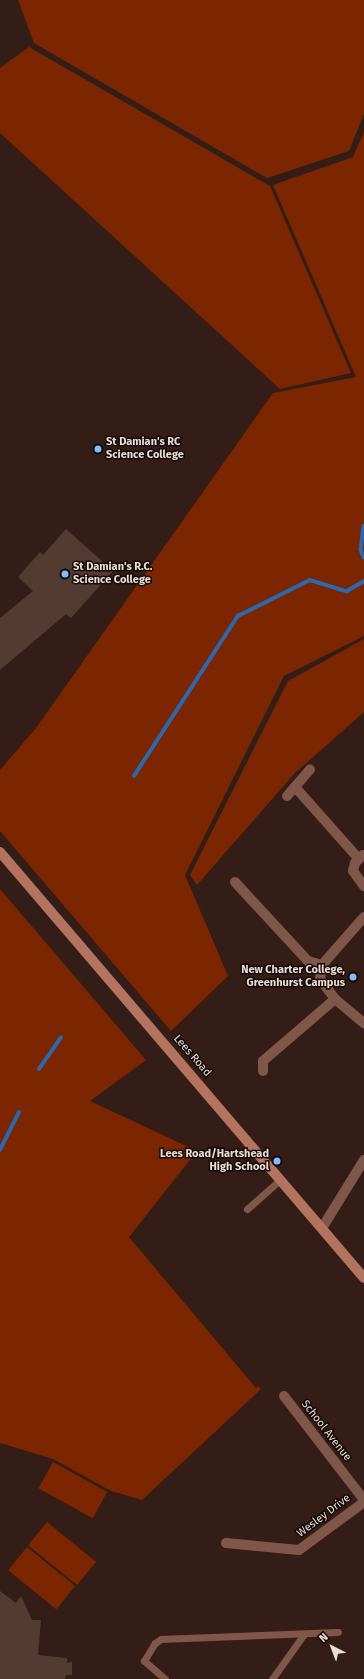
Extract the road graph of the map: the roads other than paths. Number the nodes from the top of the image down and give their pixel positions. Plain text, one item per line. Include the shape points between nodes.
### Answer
1 (310, 770) dead end
2 (295, 787) junction
3 (287, 796) dead end
4 (0, 852) edge
5 (362, 857) edge
6 (235, 882) dead end
7 (364, 886) edge
8 (364, 917) edge
9 (322, 965) junction
10 (335, 998) junction
11 (364, 1023) edge
12 (263, 1071) dead end
13 (364, 1160) edge
14 (281, 1179) junction
15 (247, 1209) dead end
16 (322, 1228) junction
17 (364, 1278) edge
18 (284, 1396) dead end
19 (364, 1501) edge
20 (226, 1543) dead end
21 (338, 1632) dead end
22 (304, 1634) junction
23 (165, 1679) edge
24 (272, 1679) edge

1 - 2 street
2 - 3 street
2 - 5 street
4 - 14 main road, Lees Road
5 - 7 street via 353,871
6 - 9 street via 308,961
8 - 9 street
9 - 10 street via 320,979
10 - 11 street
10 - 12 street via 263,1061
13 - 16 street
14 - 15 lane
14 - 16 main road, Lees Road
16 - 17 main road, Lees Road
18 - 19 street, School Avenue
19 - 20 street, Wesley Drive via 299,1550
21 - 22 lane
22 - 23 lane via 169,1638 154,1643 144,1661
22 - 24 lane

